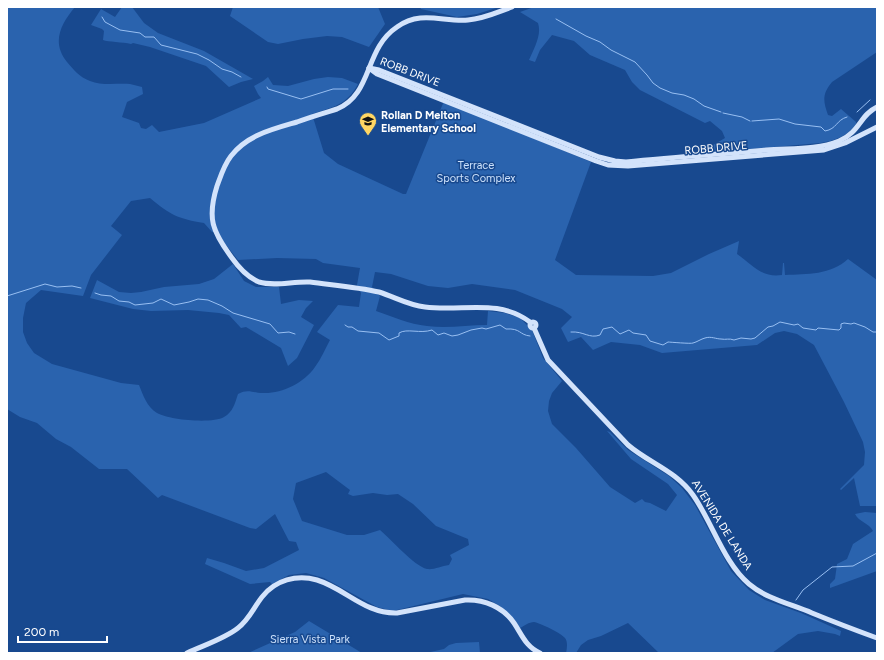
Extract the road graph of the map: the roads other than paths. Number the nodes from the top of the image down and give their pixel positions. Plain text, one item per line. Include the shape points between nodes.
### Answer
1 (512, 7) edge
2 (369, 68) junction
3 (876, 108) edge
4 (861, 122) junction
5 (877, 127) edge
6 (870, 131) junction
7 (331, 587) junction
8 (877, 638) edge
9 (187, 653) edge
10 (534, 653) edge
11 (540, 653) edge

1 - 2 street, AVENIDA DE LANDA via 469,20 425,17 405,22 392,30 382,41
2 - 4 street, ROBB DRIVE via 615,161 820,146 847,137
2 - 6 street, ROBB DRIVE via 377,74 436,98 613,166 824,150
2 - 8 street, AVENIDA DE LANDA via 359,92 346,105 256,135 244,142 230,157 220,174 211,212 214,229 236,264 260,282 309,282 372,291 424,307 482,307 507,310 530,322 533,321 536,323 534,328 548,360 628,446 669,472 687,488 698,502 732,564 748,583 769,597
3 - 4 street, ROBB DRIVE
4 - 6 street via 865,129
5 - 6 street, ROBB DRIVE
7 - 9 street via 308,578 282,582 263,596 246,621 237,629
7 - 10 street via 368,610 385,616 460,603 487,605 506,618 524,646
7 - 11 street via 368,608 386,613 465,600 488,603 508,616 526,644

